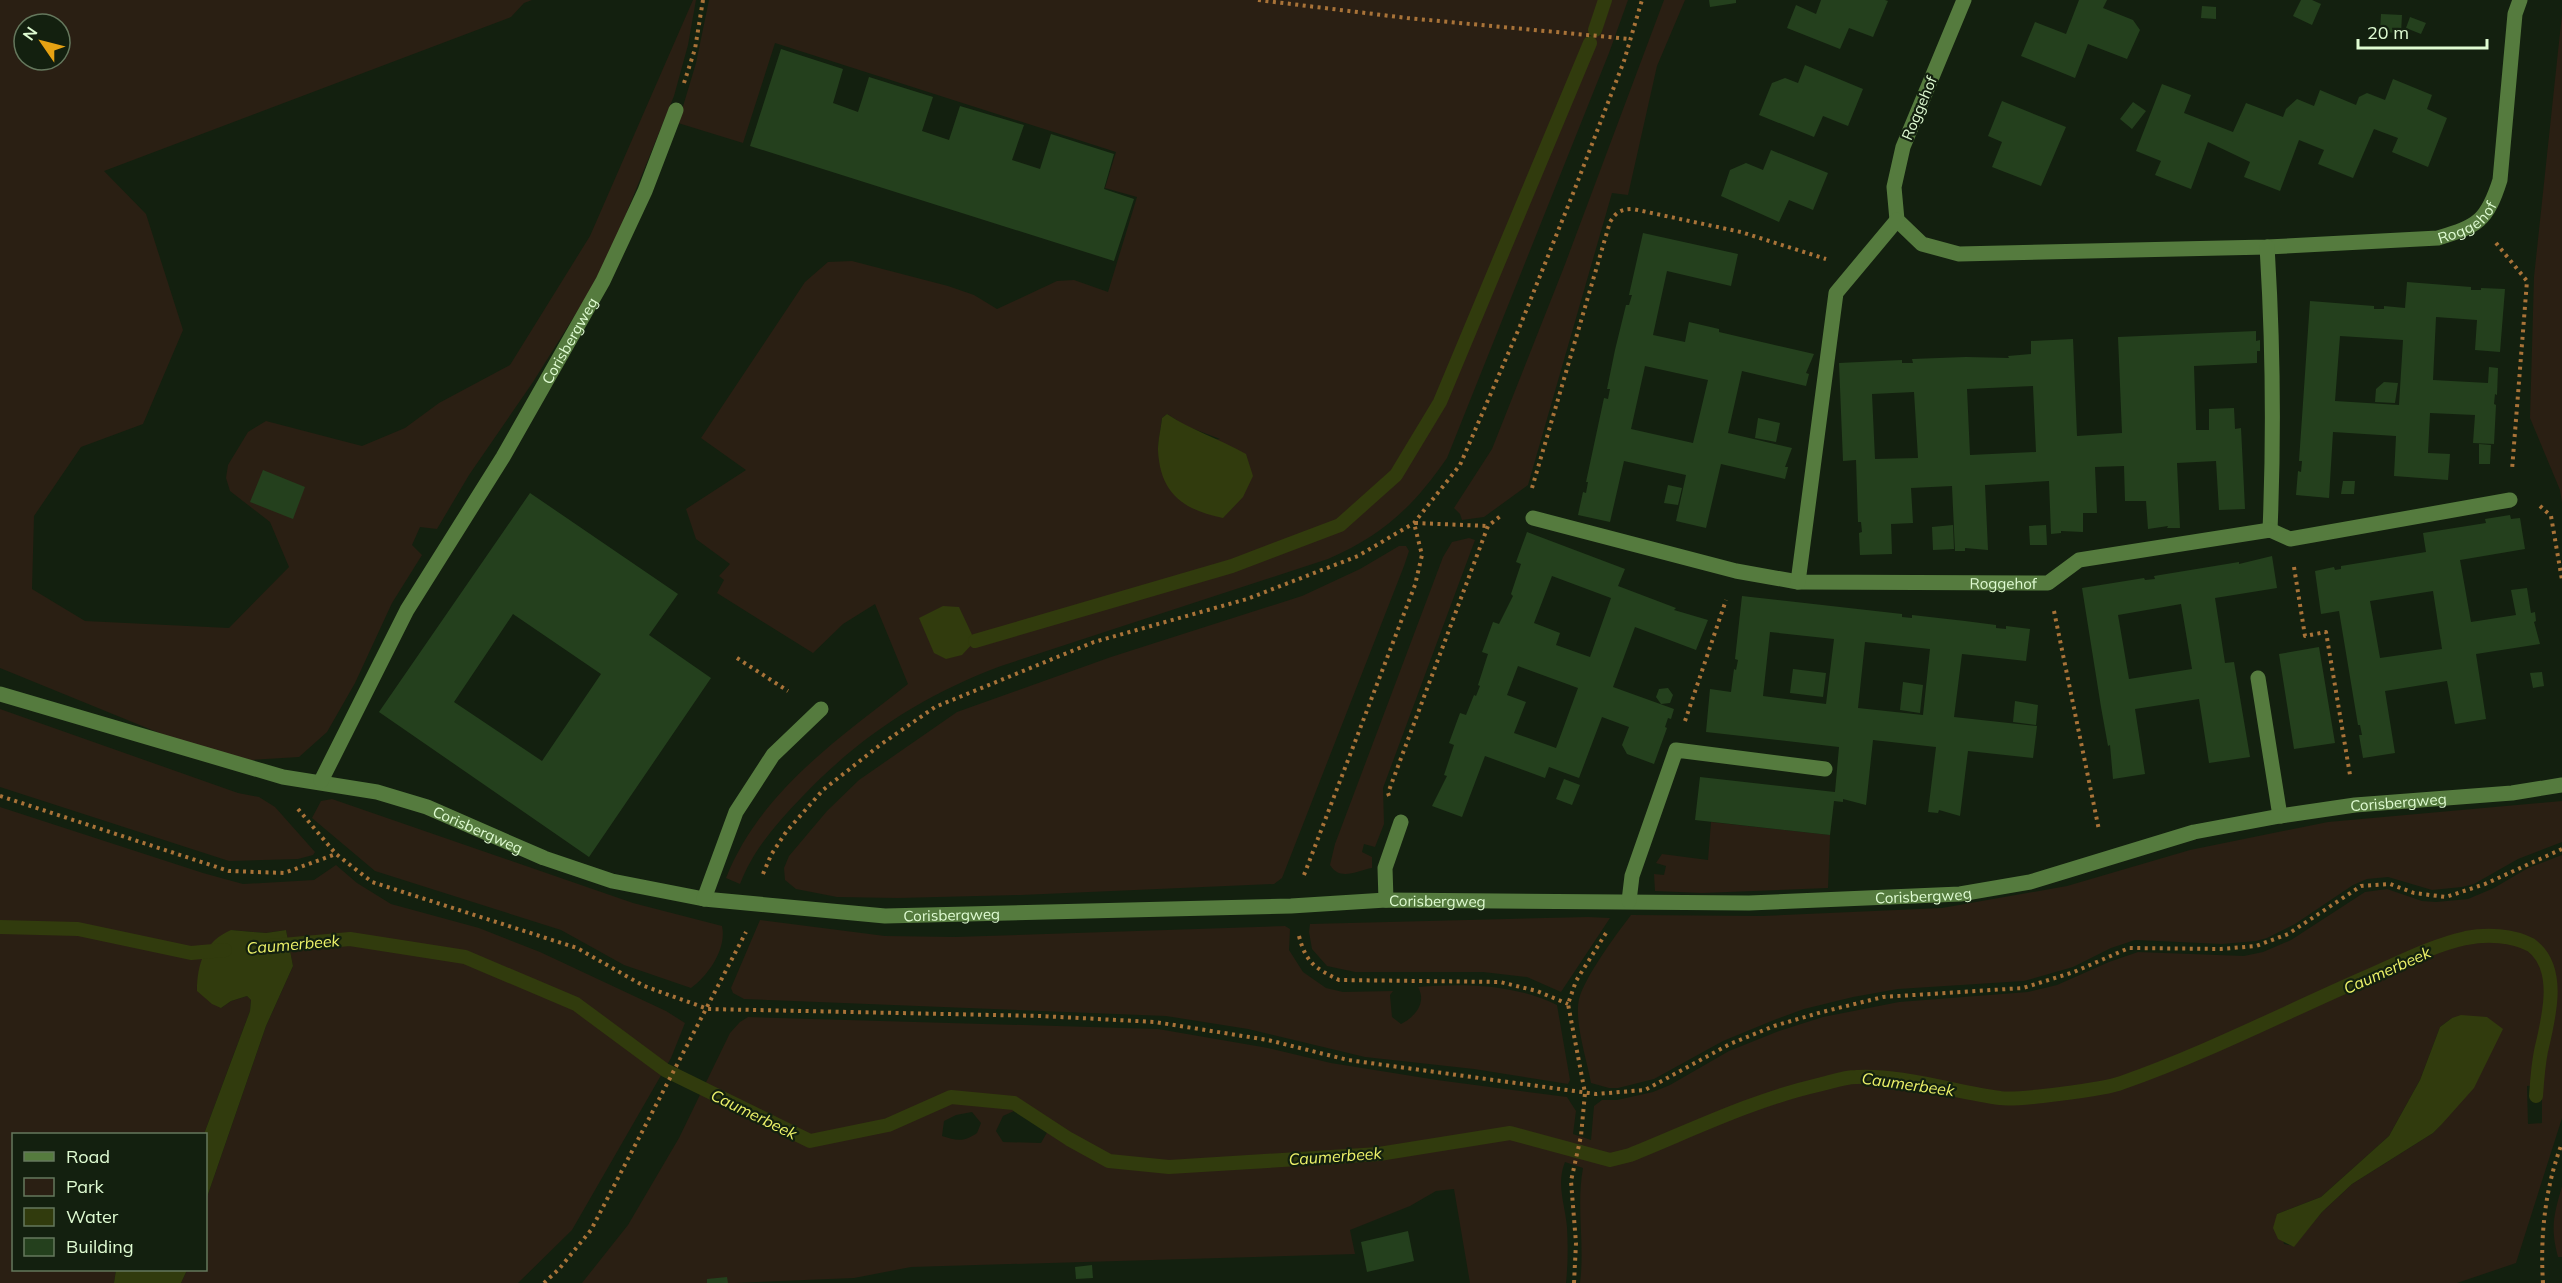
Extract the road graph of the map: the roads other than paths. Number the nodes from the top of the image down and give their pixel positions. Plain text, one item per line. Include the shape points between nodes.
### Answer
1 (1964, 0) edge
2 (2520, 0) edge
3 (676, 110) road end
4 (1897, 220) junction
5 (2267, 247) junction
6 (2510, 500) dead end
7 (1533, 518) dead end
8 (2270, 531) junction
9 (1798, 582) junction
10 (2258, 678) dead end
11 (0, 694) edge
12 (821, 709) dead end
13 (1826, 769) dead end
14 (321, 782) junction
15 (2562, 785) edge
16 (2280, 816) junction
17 (1401, 822) road end
18 (704, 899) junction
19 (1386, 900) junction
20 (1629, 901) junction

1 - 4 street, Roggehof via 1903,147 1894,187
2 - 5 street, Roggehof via 2515,14 2500,180 2480,222 2438,238
3 - 14 street, Corisbergweg via 645,191 603,281 503,457 407,610
4 - 5 street, Roggehof via 1922,244 1959,254
4 - 9 street via 1836,293
5 - 8 street via 2273,335
6 - 8 street via 2290,539
7 - 9 street, Roggehof via 1736,572
8 - 9 street, Roggehof via 2079,560 2048,583
10 - 16 street
11 - 14 street, Corisbergweg via 283,777
12 - 18 street via 773,755 736,812
13 - 20 street via 1676,750 1632,876
14 - 18 street, Corisbergweg via 377,792 427,807 544,858 612,881
15 - 16 street, Corisbergweg
16 - 20 street, Corisbergweg via 2194,832 2030,882 1960,894 1749,903
17 - 19 street via 1385,868
18 - 19 street, Corisbergweg via 885,916
19 - 20 street, Corisbergweg

